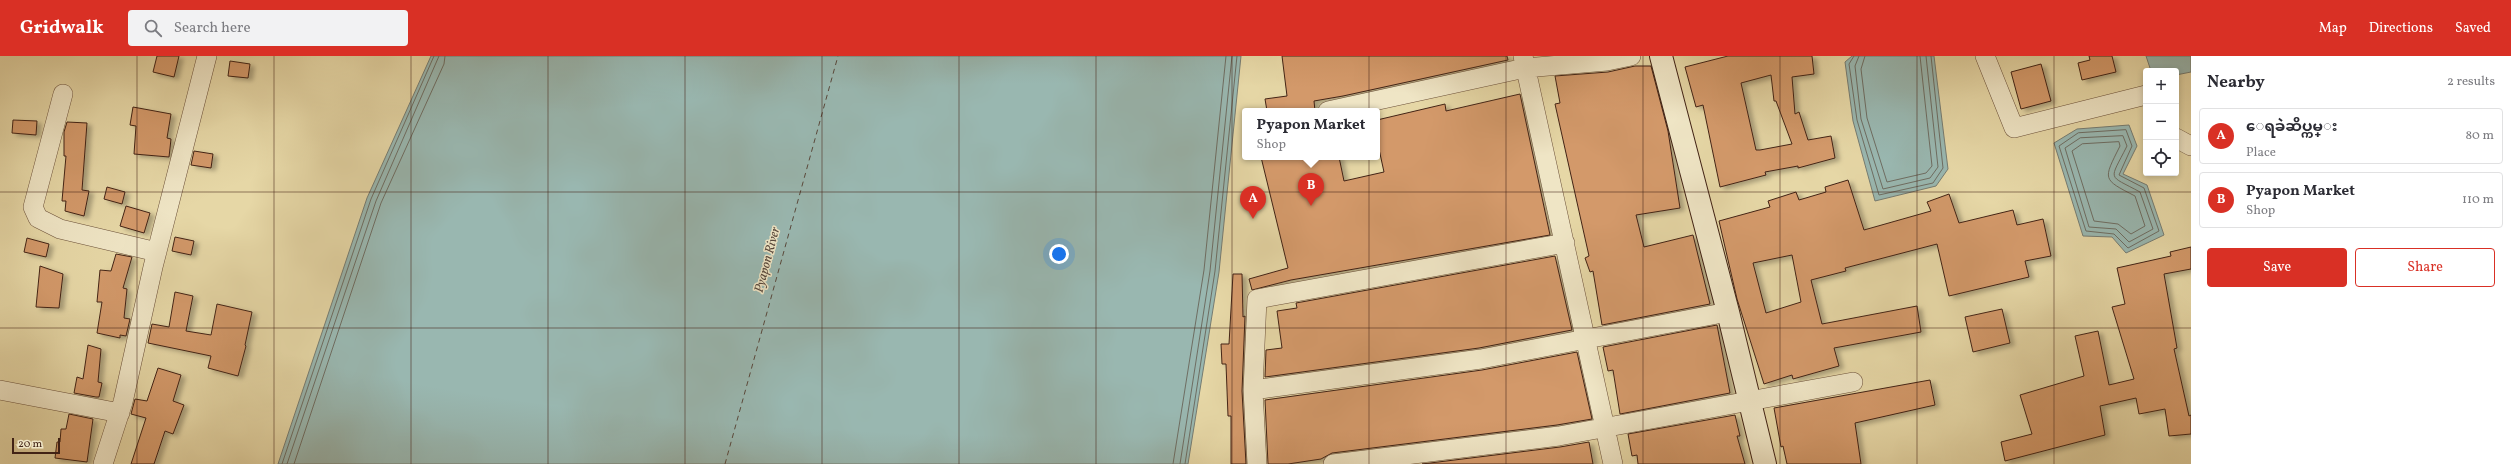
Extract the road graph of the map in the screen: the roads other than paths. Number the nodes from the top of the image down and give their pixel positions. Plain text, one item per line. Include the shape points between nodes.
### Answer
1 (207, 56) edge
2 (1631, 56) edge
3 (1661, 56) edge
4 (1985, 56) edge
5 (1524, 62) edge
6 (63, 94) dead end
7 (2143, 96) edge
8 (1340, 108) edge
9 (2179, 140) edge
10 (2191, 146) edge
11 (1565, 243) junction
12 (157, 252) junction
13 (1728, 312) junction
14 (1587, 340) junction
15 (1853, 382) dead end
16 (0, 390) edge
17 (1253, 390) junction
18 (1750, 400) junction
19 (120, 413) junction
20 (1606, 428) junction
21 (103, 464) edge
22 (1257, 464) edge
23 (1333, 464) edge
24 (1613, 464) edge
25 (1765, 464) edge

1 - 12 street
2 - 5 street via 1607,61
3 - 13 main road
4 - 7 street via 2014,128
5 - 8 street
5 - 11 street
6 - 12 street via 33,207 38,218 60,229
9 - 10 street
11 - 14 street
11 - 17 street via 1257,299
12 - 19 street
13 - 14 street
13 - 18 main road
14 - 17 street via 1480,359
14 - 20 street
15 - 18 street
16 - 19 street
17 - 22 street
18 - 20 street
18 - 25 main road
19 - 21 street
20 - 23 street
20 - 24 street

